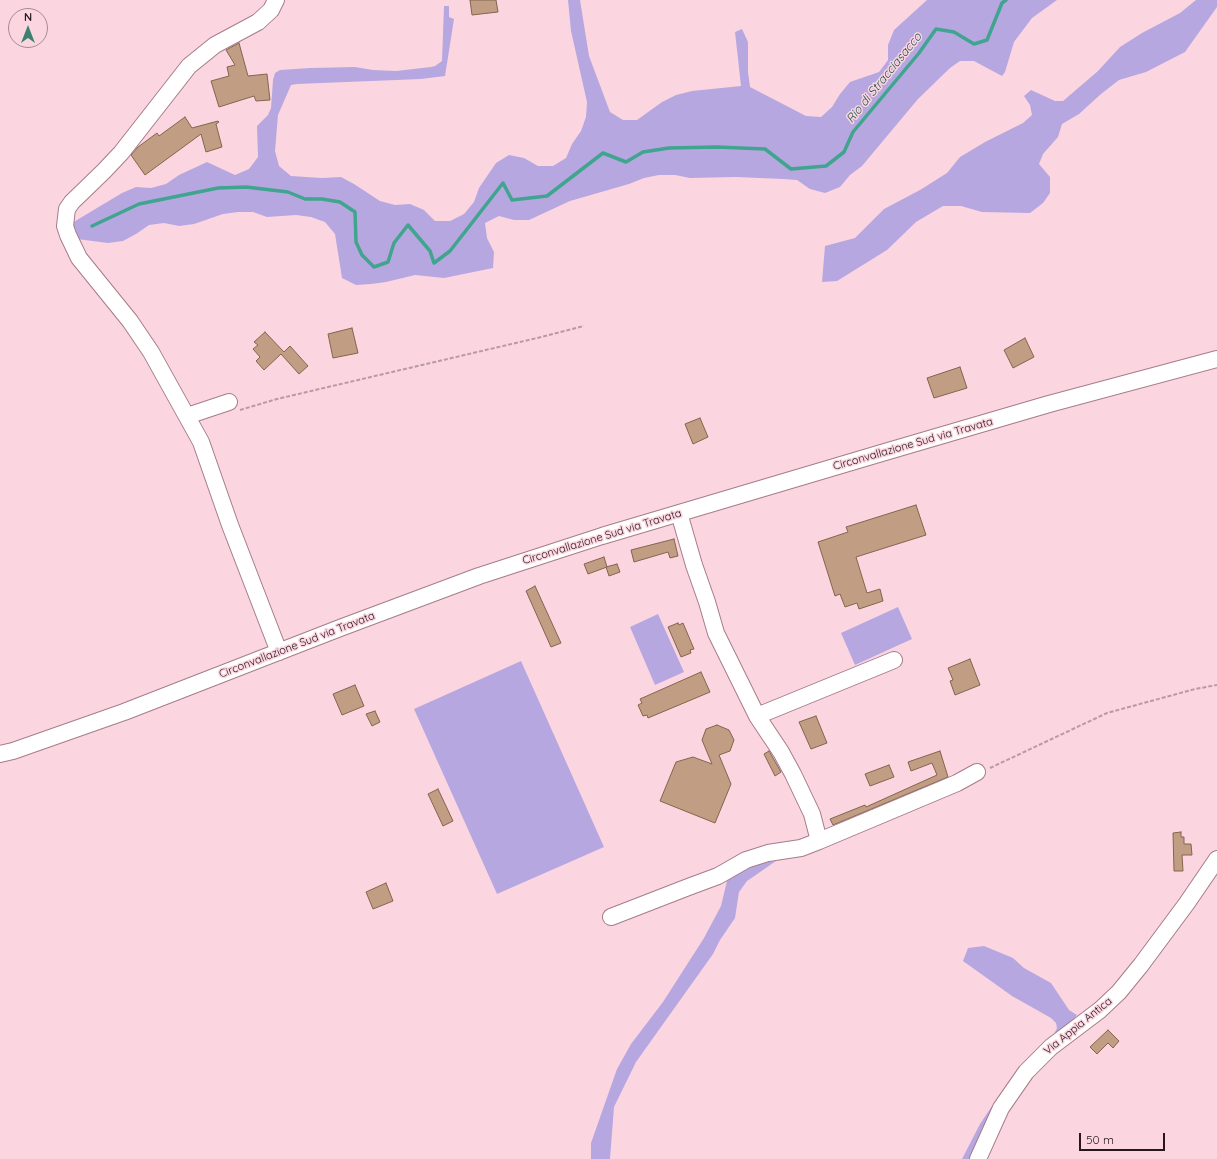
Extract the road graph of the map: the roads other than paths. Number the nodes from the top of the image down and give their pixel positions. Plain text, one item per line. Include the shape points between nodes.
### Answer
1 (276, 0) edge
2 (1217, 359) edge
3 (232, 407) road end
4 (187, 416) junction
5 (679, 513) junction
6 (279, 652) junction
7 (894, 660) dead end
8 (757, 716) junction
9 (0, 754) edge
10 (977, 772) road end
11 (819, 841) junction
12 (1217, 860) edge
13 (611, 917) dead end
14 (978, 1159) edge

1 - 4 street via 271,10 258,22 215,45 189,66 121,153 67,209 65,226 79,258 152,352
2 - 5 street, Circonvallazione Sud via Travata via 1049,404
3 - 4 street
4 - 6 street via 201,442
5 - 6 street, Circonvallazione Sud via Travata via 479,576
5 - 8 street via 716,633
6 - 9 street, Circonvallazione Sud via Travata via 124,712
7 - 8 street
8 - 11 street via 793,774 812,814
10 - 11 street via 957,783
11 - 13 street via 801,848 768,853 746,860 718,876
12 - 14 street, Via Appia Antica via 1119,992 1047,1051 1026,1072 1001,1108

